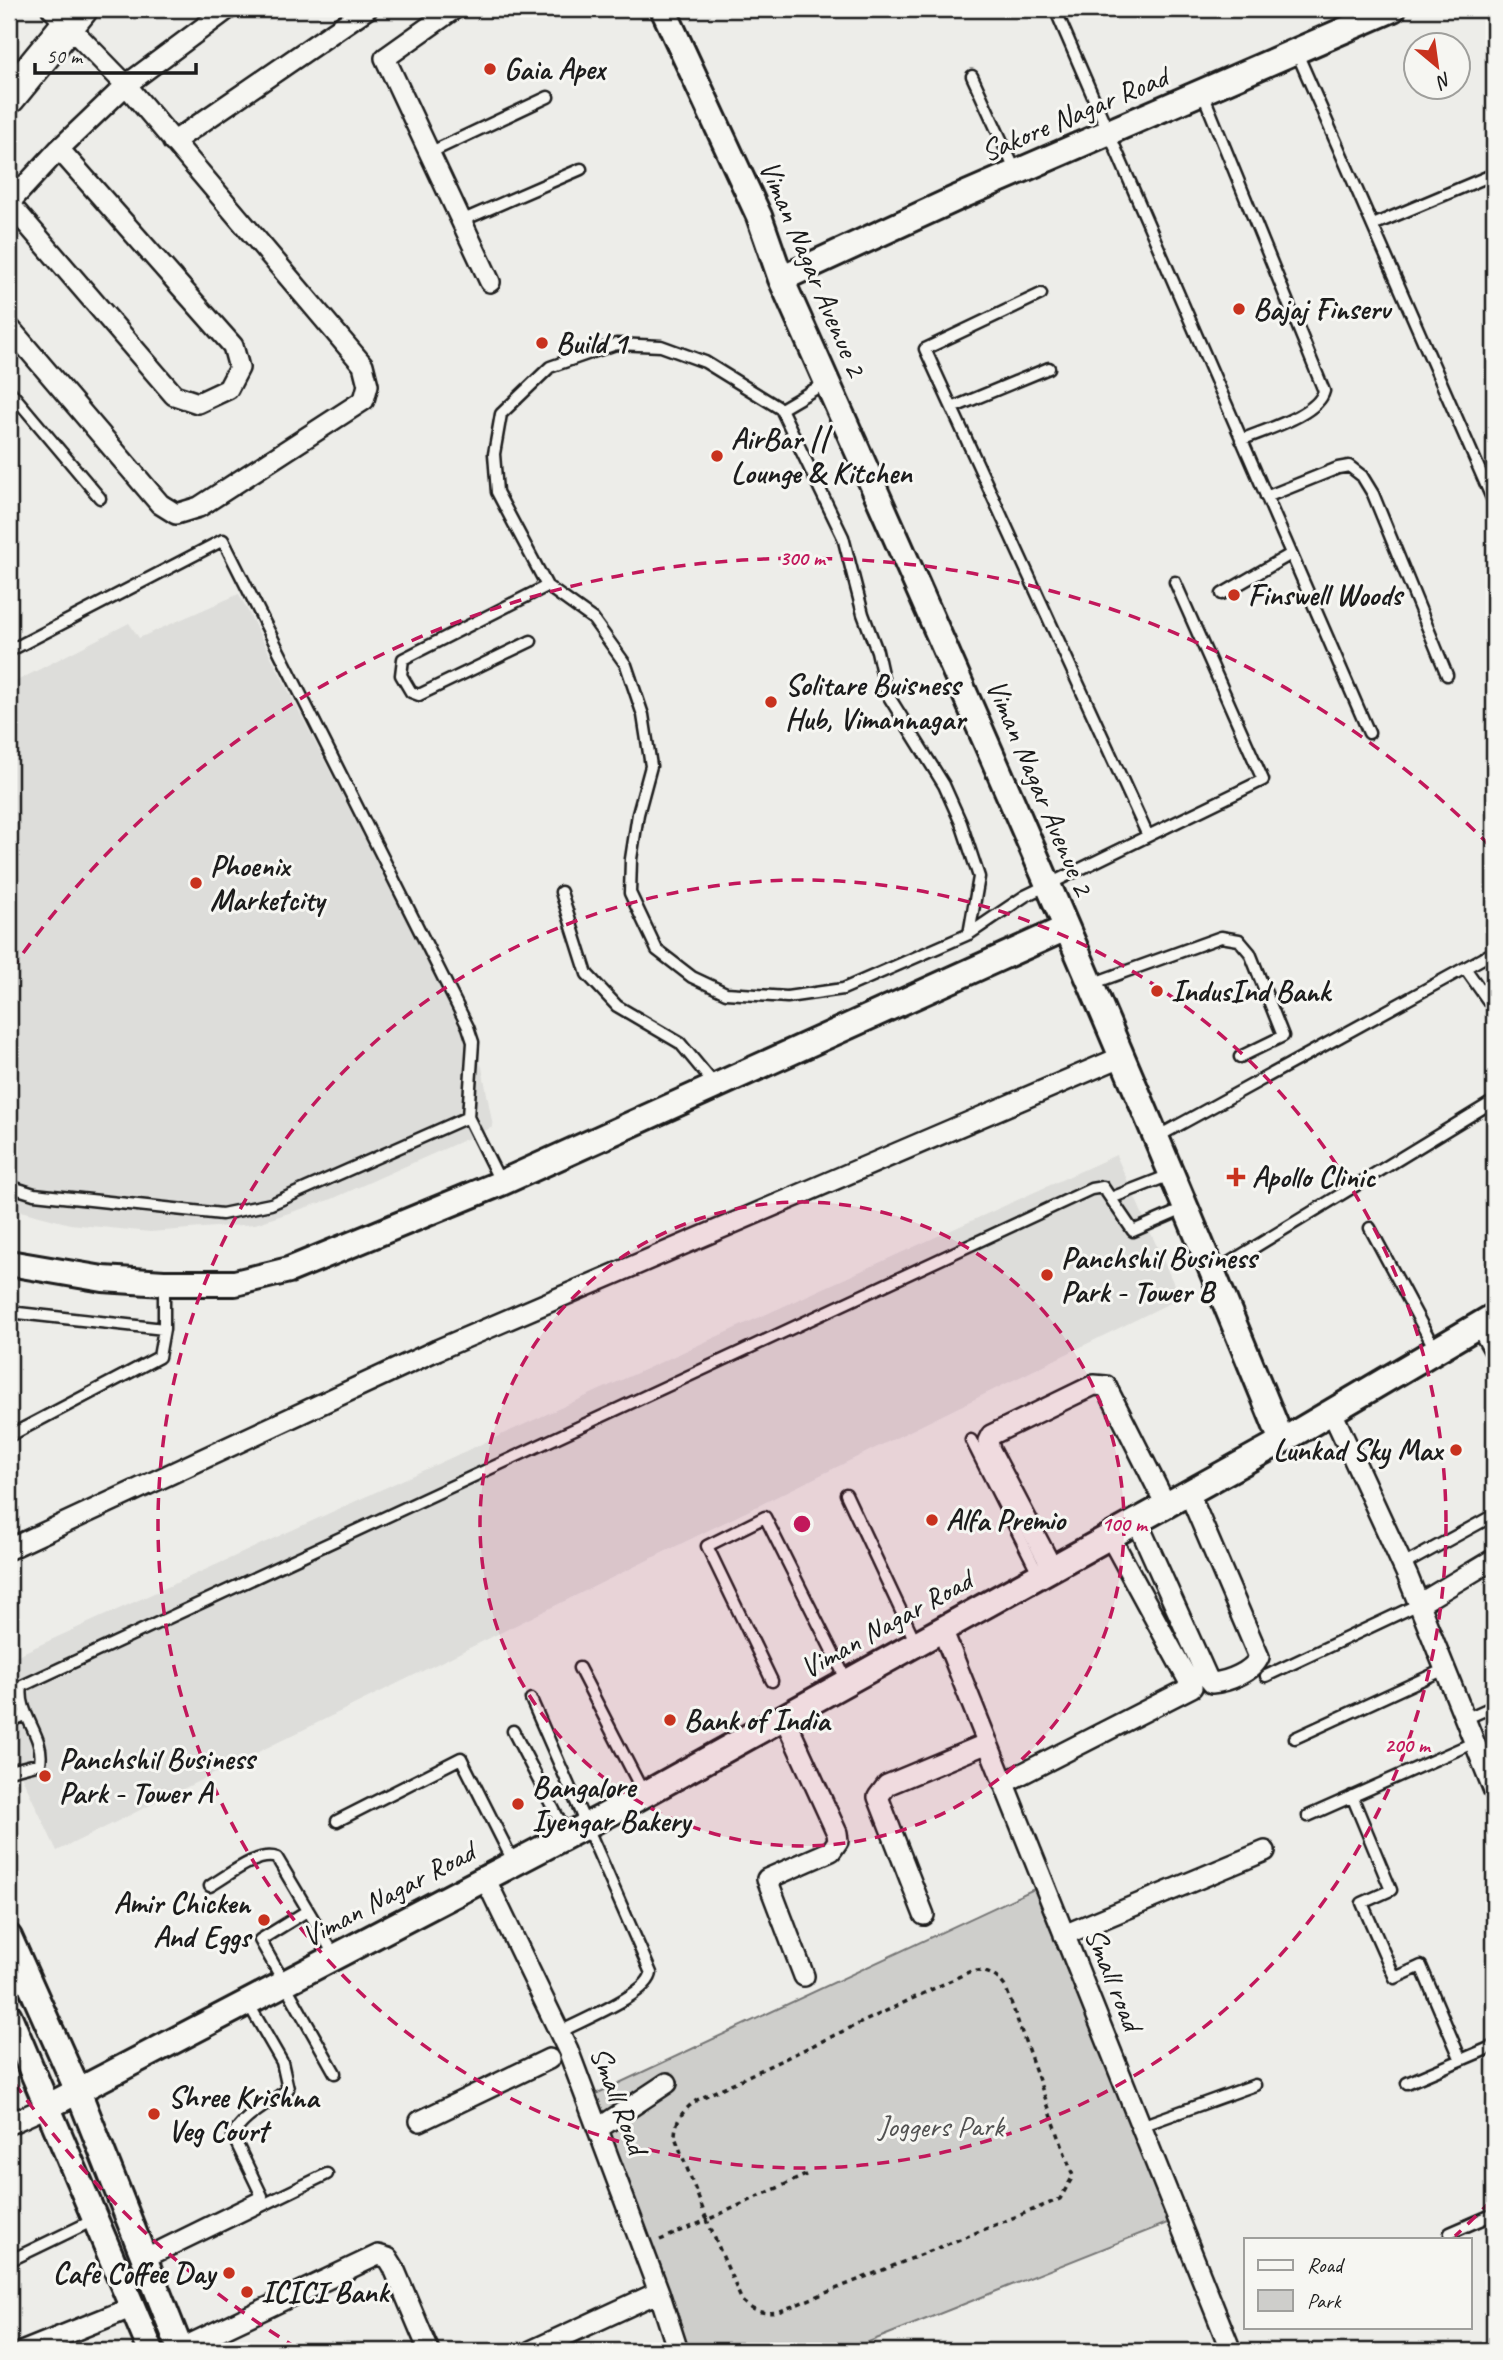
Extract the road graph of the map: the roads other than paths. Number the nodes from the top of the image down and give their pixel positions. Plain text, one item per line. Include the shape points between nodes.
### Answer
1 (228, 9) edge
2 (367, 9) edge
3 (454, 9) edge
4 (663, 9) edge
5 (1055, 9) edge
6 (1393, 9) edge
7 (67, 14) edge
8 (1297, 53) junction
9 (972, 75) dead end
10 (126, 85) junction
11 (1203, 93) junction
12 (9, 97) edge
13 (548, 97) dead end
14 (1108, 134) junction
15 (173, 142) junction
16 (59, 149) junction
17 (429, 153) junction
18 (581, 169) dead end
19 (1016, 173) junction
20 (1494, 174) edge
21 (9, 202) edge
22 (461, 221) junction
23 (1373, 225) junction
24 (781, 279) junction
25 (490, 282) dead end
26 (1041, 294) dead end
27 (9, 327) edge
28 (1049, 368) dead end
29 (827, 382) junction
30 (9, 390) edge
31 (952, 408) junction
32 (782, 409) junction
33 (1241, 440) junction
34 (1266, 497) junction
35 (1493, 497) edge
36 (100, 499) dead end
37 (1291, 554) junction
38 (1175, 582) dead end
39 (547, 586) junction
40 (1222, 594) dead end
41 (531, 642) dead end
42 (9, 651) edge
43 (1447, 675) dead end
44 (1368, 733) dead end
45 (1148, 836) junction
46 (1048, 885) junction
47 (561, 892) dead end
48 (1066, 928) junction
49 (969, 934) junction
50 (1494, 952) edge
51 (1465, 968) junction
52 (1090, 984) junction
53 (1494, 1009) edge
54 (1121, 1057) junction
55 (1240, 1057) dead end
56 (714, 1084) junction
57 (1494, 1101) edge
58 (468, 1118) junction
59 (1157, 1137) junction
60 (1172, 1174) junction
61 (501, 1183) junction
62 (9, 1186) edge
63 (1111, 1198) junction
64 (1187, 1208) junction
65 (1370, 1228) dead end
66 (9, 1263) edge
67 (1213, 1272) junction
68 (164, 1283) junction
69 (9, 1312) edge
70 (1487, 1321) edge
71 (164, 1329) junction
72 (1494, 1350) edge
73 (1436, 1351) junction
74 (1332, 1412) junction
75 (9, 1436) edge
76 (971, 1440) dead end
77 (1282, 1441) junction
78 (1189, 1493) junction
79 (846, 1494) dead end
80 (1166, 1505) junction
81 (1494, 1515) edge
82 (1137, 1521) junction
83 (1110, 1536) junction
84 (9, 1549) edge
85 (1494, 1559) edge
86 (1402, 1565) junction
87 (1046, 1572) junction
88 (1419, 1604) junction
89 (942, 1629) junction
90 (916, 1644) junction
91 (579, 1668) dead end
92 (1445, 1669) junction
93 (1266, 1676) dead end
94 (772, 1681) dead end
95 (847, 1682) junction
96 (531, 1699) dead end
97 (1494, 1706) edge
98 (25, 1715) junction
99 (784, 1717) junction
100 (1465, 1719) junction
101 (9, 1722) edge
102 (513, 1731) dead end
103 (1295, 1738) dead end
104 (1475, 1742) junction
105 (988, 1743) junction
106 (9, 1771) edge
107 (1004, 1783) junction
108 (1494, 1791) edge
109 (644, 1794) junction
110 (1352, 1796) junction
111 (1308, 1815) dead end
112 (337, 1821) dead end
113 (577, 1830) junction
114 (1265, 1851) dead end
115 (514, 1863) junction
116 (485, 1878) junction
117 (210, 1886) dead end
118 (307, 1911) junction
119 (923, 1915) dead end
120 (1064, 1935) junction
121 (9, 1937) edge
122 (336, 1956) junction
123 (804, 1976) dead end
124 (285, 1983) junction
125 (247, 2003) junction
126 (9, 2016) edge
127 (560, 2032) junction
128 (14, 2043) edge
129 (1494, 2046) edge
130 (568, 2050) junction
131 (549, 2059) joint
132 (1461, 2060) junction
133 (335, 2073) dead end
134 (667, 2083) dead end
135 (1407, 2083) dead end
136 (1255, 2085) dead end
137 (78, 2091) junction
138 (49, 2106) junction
139 (420, 2121) dead end
140 (9, 2124) edge
141 (1141, 2126) junction
142 (599, 2128) junction
143 (327, 2174) dead end
144 (1494, 2214) edge
145 (96, 2219) junction
146 (1450, 2233) dead end
147 (143, 2259) junction
148 (9, 2261) edge
149 (659, 2292) junction
150 (133, 2307) junction
151 (180, 2350) edge
152 (24, 2351) edge
153 (151, 2351) edge
154 (429, 2351) edge
155 (531, 2351) edge
156 (678, 2351) edge
157 (1231, 2351) edge

1 - 10 street
2 - 15 street
3 - 17 street via 385,58
4 - 24 street, Viman Nagar Avenue 2 via 759,216
5 - 14 lane
6 - 8 street, Sakore Nagar Road
7 - 10 street
7 - 12 highway
8 - 11 street, Sakore Nagar Road
8 - 23 lane
9 - 19 lane
10 - 15 street
10 - 16 street
11 - 14 street, Sakore Nagar Road
11 - 33 lane via 1324,391 1322,401 1310,410
13 - 17 lane
14 - 19 street, Sakore Nagar Road
14 - 33 lane
15 - 27 street via 363,365 368,385 364,400 199,507 176,514 160,504
16 - 21 street
16 - 21 street via 233,346 239,368 228,389 198,403 174,395
17 - 22 street
18 - 22 lane
19 - 24 street, Sakore Nagar Road
20 - 23 lane
22 - 25 street
23 - 35 lane
24 - 29 street, Viman Nagar Avenue 2
26 - 31 lane via 925,349
28 - 31 lane
29 - 32 lane
29 - 46 street, Viman Nagar Avenue 2
30 - 36 lane
31 - 45 lane
32 - 39 lane via 705,362 661,346 616,344 550,367 501,414 494,454 497,492
32 - 49 lane via 843,537 886,692 944,785 961,823 979,877
33 - 34 lane
34 - 37 lane
34 - 43 lane via 1338,468 1349,466 1362,476
37 - 40 lane
37 - 44 lane
38 - 45 lane via 1263,780
39 - 41 lane via 403,659 401,675 411,692 419,695
39 - 49 lane via 593,619 626,664 643,715 651,766 638,814 631,893 657,950 692,977 726,993 787,997 843,989
42 - 58 lane via 223,540 468,1027 473,1042
45 - 46 lane
46 - 48 street, Viman Nagar Avenue 2
46 - 49 lane
47 - 56 lane via 587,974 617,1006 680,1043
48 - 52 street, Viman Nagar Avenue 2
48 - 56 street
50 - 51 lane
51 - 53 lane
51 - 59 lane
52 - 54 street, Viman Nagar Avenue 2
52 - 55 lane via 1221,937 1239,940 1250,953 1283,1036
54 - 59 street, Viman Nagar Avenue 2
54 - 84 street via 437,1350
56 - 61 street
57 - 67 lane
58 - 61 lane
58 - 62 lane via 244,1212 222,1214 34,1194
59 - 60 street, Viman Nagar Avenue 2
60 - 63 lane
60 - 64 street, Viman Nagar Avenue 2
61 - 68 street via 289,1270 235,1283
63 - 64 lane via 1133,1231
63 - 98 lane via 1103,1187 1091,1189 22,1686
64 - 67 street, Viman Nagar Avenue 2
65 - 73 lane
66 - 68 street via 103,1279
67 - 77 street, Viman Nagar Avenue 2
68 - 71 lane
69 - 71 lane
70 - 72 street
70 - 73 street, Viman Nagar Road
71 - 75 lane via 162,1350 152,1363
73 - 74 street, Viman Nagar Road
74 - 77 street, Viman Nagar Road
74 - 86 street
76 - 87 lane
77 - 78 street, Viman Nagar Road
78 - 80 street, Viman Nagar Road
78 - 82 street via 1259,1657 1249,1670 1219,1683 1207,1677
79 - 90 lane
80 - 82 street, Viman Nagar Road
80 - 87 street via 1106,1386 1100,1383 991,1435 990,1450
81 - 86 lane
82 - 83 street, Viman Nagar Road
83 - 87 street, Viman Nagar Road
83 - 107 street via 1192,1688
85 - 88 street
86 - 88 street
87 - 89 street, Viman Nagar Road
88 - 92 street
88 - 93 lane
89 - 90 street, Viman Nagar Road
89 - 105 street, Small road
90 - 95 street, Viman Nagar Road
91 - 109 lane
92 - 100 street
92 - 103 lane
94 - 95 lane via 707,1546 765,1517
95 - 99 street, Viman Nagar Road
96 - 113 lane
97 - 100 lane
98 - 101 lane
98 - 106 lane via 43,1749 40,1763
99 - 109 street, Viman Nagar Road
99 - 123 street via 838,1841 831,1851 767,1879
100 - 104 street
102 - 113 lane
104 - 108 street
104 - 110 lane
105 - 107 street, Small road
105 - 119 street via 887,1785 878,1797
107 - 120 street, Small road
109 - 113 street, Viman Nagar Road
110 - 111 lane
110 - 132 lane via 1391,1890 1362,1903 1395,1978 1421,1966
112 - 115 lane via 461,1758
113 - 115 street, Viman Nagar Road
113 - 127 lane via 649,1965 651,1979 640,1991
114 - 120 street
115 - 116 street, Viman Nagar Road
116 - 122 street, Viman Nagar Road
116 - 127 street, Small Road
117 - 118 lane via 270,1856 277,1858
118 - 122 lane
118 - 124 lane via 260,1940
120 - 141 street, Small road
121 - 137 street
122 - 124 street, Viman Nagar Road
124 - 125 street, Viman Nagar Road
124 - 133 lane
125 - 137 street, Viman Nagar Road
125 - 147 lane via 282,2062 288,2089 239,2123 233,2136 262,2196
126 - 128 street
127 - 130 street, Small Road
128 - 138 street
129 - 132 lane
130 - 131 lane
130 - 142 street, Small Road
131 - 139 street
132 - 135 lane
134 - 142 street
136 - 141 lane
137 - 138 street, Viman Nagar Road
137 - 147 street
138 - 140 street
138 - 145 street
141 - 157 street, Small road
142 - 149 street, Small Road
143 - 147 lane
144 - 146 lane
145 - 148 lane
145 - 150 street
147 - 151 street
149 - 155 street
149 - 156 street, Small Road
150 - 152 street
150 - 153 street
151 - 154 street via 378,2255 393,2266

